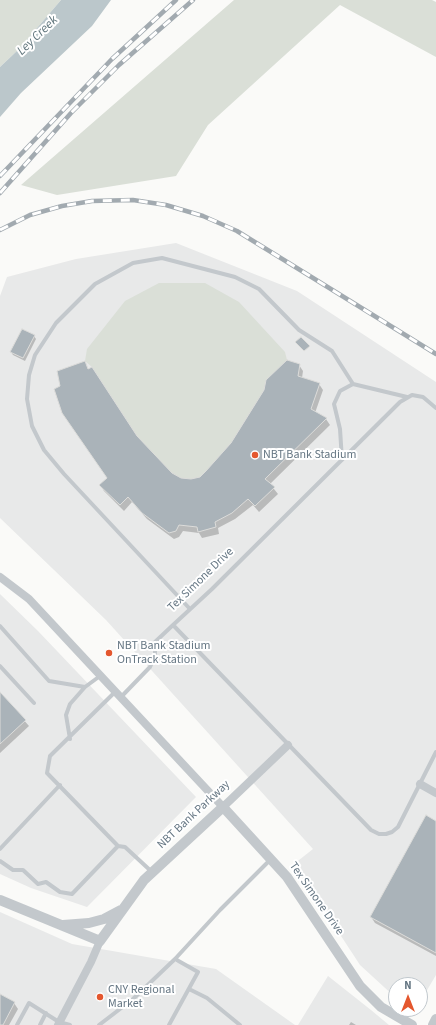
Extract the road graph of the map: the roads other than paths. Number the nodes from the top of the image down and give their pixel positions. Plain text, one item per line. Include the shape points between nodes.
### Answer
1 (353, 384) junction
2 (406, 397) junction
3 (436, 408) edge
4 (342, 460) junction
5 (0, 577) edge
6 (190, 609) junction
7 (173, 625) junction
8 (0, 626) edge
9 (0, 666) edge
10 (101, 676) junction
11 (85, 687) junction
12 (118, 694) junction
13 (34, 703) dead end
14 (70, 739) junction
15 (288, 745) junction
16 (436, 752) edge
17 (420, 784) junction
18 (60, 785) junction
19 (434, 793) edge
20 (223, 807) junction
21 (118, 846) junction
22 (0, 849) edge
23 (272, 858) junction
24 (0, 861) edge
25 (152, 873) junction
26 (0, 900) edge
27 (123, 909) junction
28 (61, 926) junction
29 (100, 941) junction
30 (175, 959) junction
31 (189, 989) junction
32 (46, 1013) junction
33 (436, 1019) edge
34 (58, 1024) edge
35 (17, 1025) edge
36 (40, 1025) edge
37 (70, 1025) edge
38 (99, 1025) edge
39 (169, 1025) edge
40 (240, 1025) edge
41 (412, 1025) edge
42 (433, 1025) edge

1 - 2 lane
1 - 4 lane via 340,391 334,404 340,429
1 - 6 lane via 332,351 299,330 259,289 235,277 162,258 134,263 95,284 56,323 35,355 29,375 27,399 32,426 44,450 64,474
2 - 3 lane via 423,396
2 - 4 lane, Tex Simone Drive
4 - 6 lane, Tex Simone Drive
5 - 10 street, Tex Simone Drive via 29,600
6 - 7 lane, Tex Simone Drive
7 - 12 lane via 155,642 155,654 150,667
7 - 15 lane, Tex Simone Drive
8 - 11 lane via 49,681
9 - 13 lane
10 - 11 lane
10 - 12 street, Tex Simone Drive
11 - 14 lane via 70,704 66,715
12 - 14 lane
12 - 20 street, Tex Simone Drive
14 - 18 lane via 50,756 48,773
15 - 17 lane, Tex Simone Drive via 362,822 379,834 392,832 398,827
15 - 20 street, NBT Bank Parkway
16 - 17 lane
17 - 19 street
18 - 21 lane
18 - 22 lane
20 - 23 street, Tex Simone Drive
20 - 25 street, NBT Bank Parkway
21 - 24 lane via 72,894 60,892 46,882 38,884 23,870 12,870
21 - 25 lane via 125,847
23 - 30 lane
23 - 41 street, Tex Simone Drive via 360,986 382,1006
25 - 27 street, NBT Bank Parkway
26 - 28 street, NBT Bank Parkway
27 - 28 street, NBT Bank Parkway via 104,919
27 - 29 street, NBT Bank Parkway
28 - 29 street, NBT Bank Parkway
29 - 34 street
30 - 31 lane via 198,972
30 - 38 lane via 133,999
31 - 39 lane
31 - 40 lane via 207,998
32 - 34 lane
32 - 35 lane via 29,1003
32 - 36 lane
33 - 42 street
34 - 37 lane

